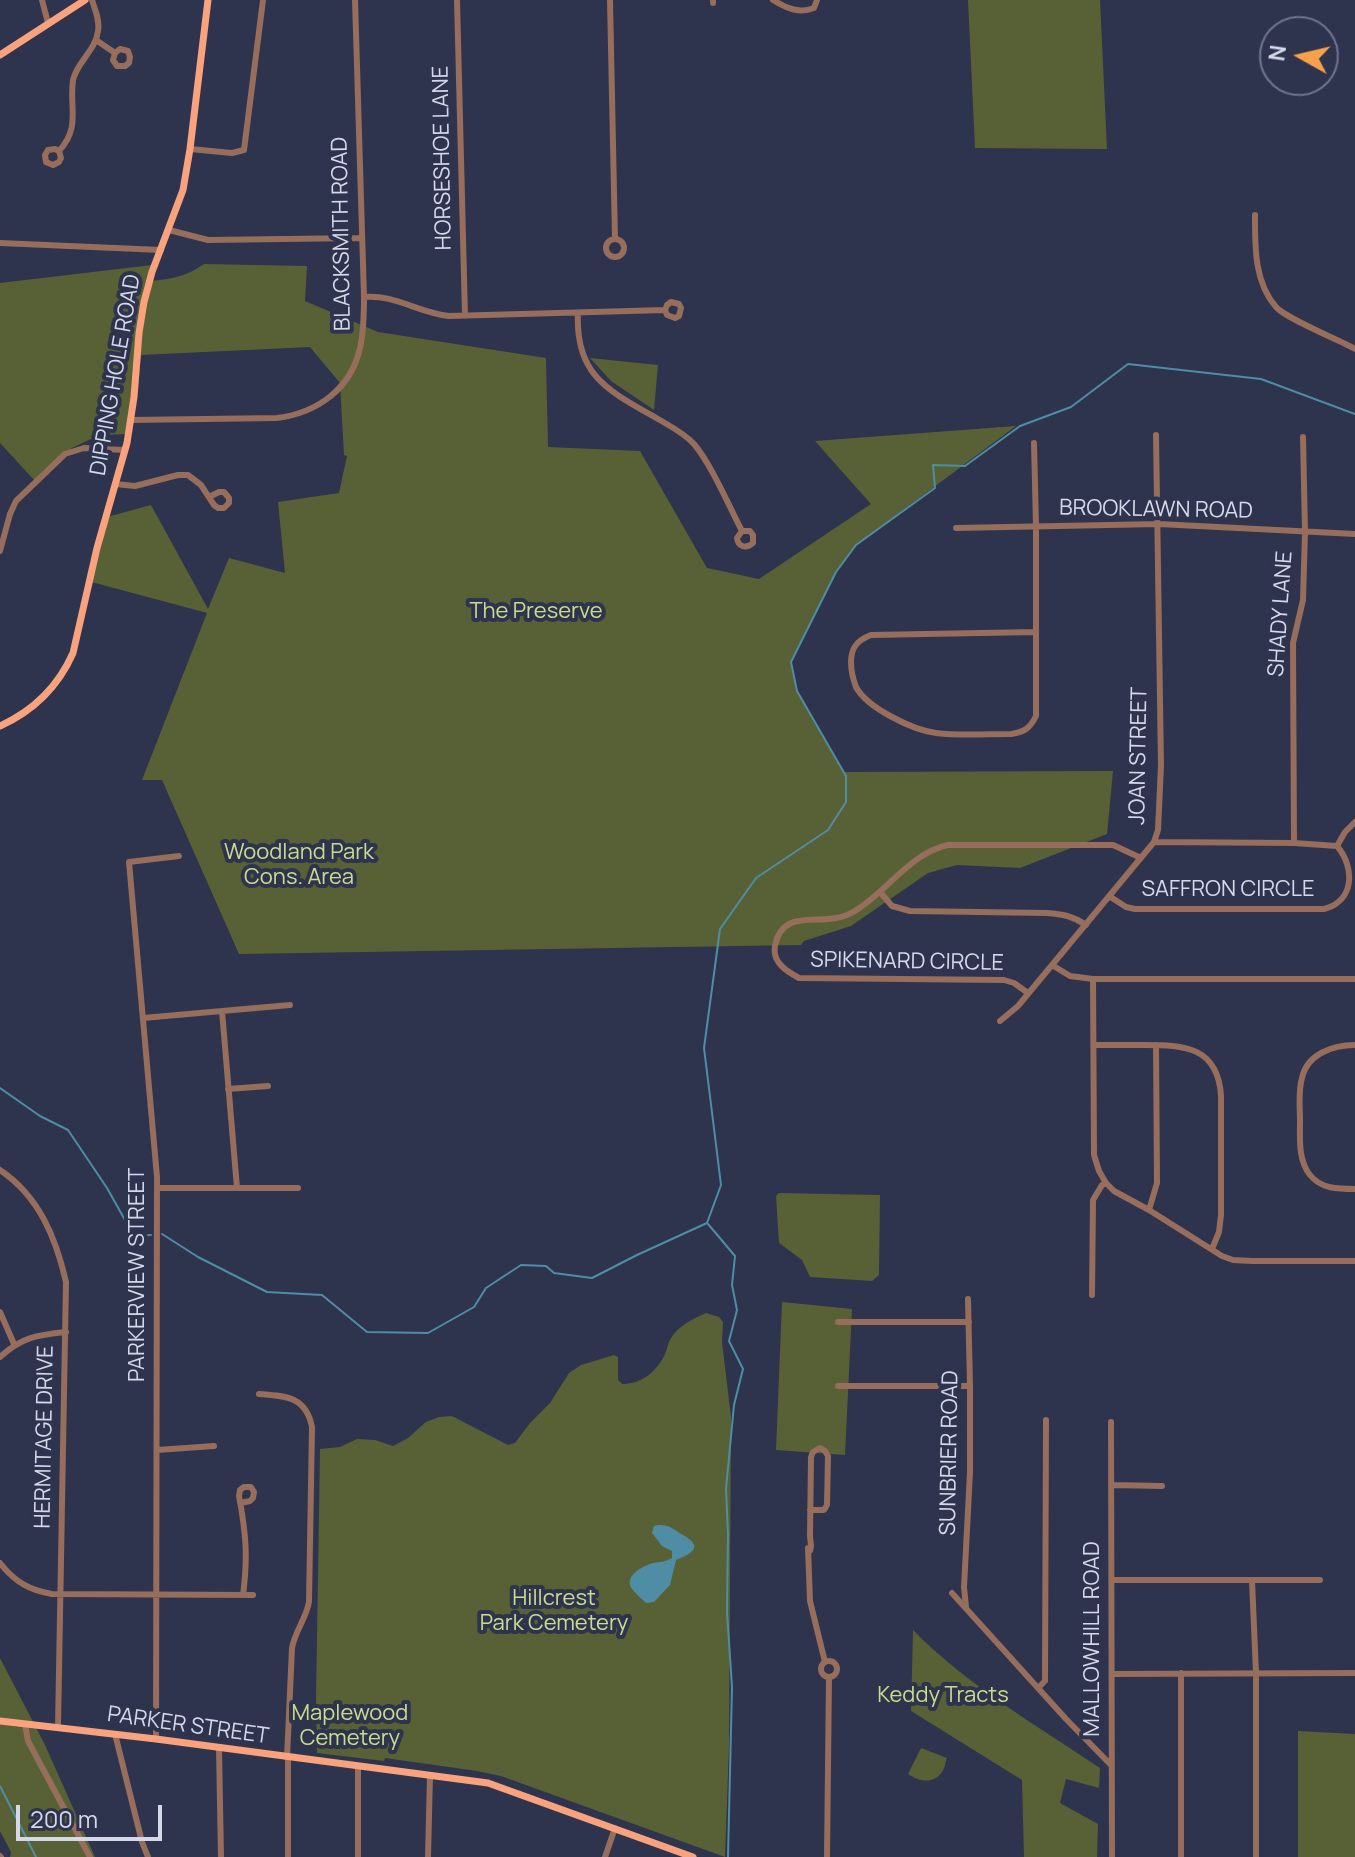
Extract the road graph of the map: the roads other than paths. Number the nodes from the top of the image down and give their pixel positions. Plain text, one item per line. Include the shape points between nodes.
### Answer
1 (42, 0) edge
2 (85, 0) edge
3 (92, 0) edge
4 (208, 0) edge
5 (263, 0) edge
6 (355, 0) edge
7 (457, 0) edge
8 (610, 0) edge
9 (773, 0) edge
10 (816, 4) edge
11 (48, 23) junction
12 (96, 40) junction
13 (115, 53) dead end
14 (0, 55) edge
15 (190, 149) junction
16 (59, 151) dead end
17 (1255, 215) dead end
18 (169, 230) junction
19 (361, 238) junction
20 (615, 239) dead end
21 (0, 243) edge
22 (161, 250) junction
23 (364, 297) junction
24 (665, 310) dead end
25 (578, 313) junction
26 (465, 316) junction
27 (1355, 349) edge
28 (130, 420) junction
29 (1156, 435) dead end
30 (1303, 437) dead end
31 (1034, 443) dead end
32 (124, 450) junction
33 (115, 484) junction
34 (209, 497) dead end
35 (0, 516) edge
36 (8, 519) junction
37 (1157, 524) junction
38 (1036, 526) junction
39 (956, 528) dead end
40 (742, 531) dead end
41 (1305, 532) junction
42 (1355, 534) edge
43 (0, 551) edge
44 (1036, 632) junction
45 (0, 726) edge
46 (1355, 822) edge
47 (1154, 842) junction
48 (1294, 843) junction
49 (1337, 846) junction
50 (179, 856) dead end
51 (1141, 858) junction
52 (880, 892) junction
53 (1109, 896) junction
54 (1086, 925) junction
55 (1052, 965) junction
56 (1093, 979) junction
57 (1355, 979) edge
58 (1028, 993) junction
59 (290, 1005) dead end
60 (222, 1011) junction
61 (143, 1018) junction
62 (1000, 1021) dead end
63 (1094, 1045) junction
64 (1156, 1045) junction
65 (1355, 1045) edge
66 (268, 1086) dead end
67 (228, 1089) junction
68 (0, 1170) edge
69 (1106, 1183) junction
70 (157, 1188) junction
71 (237, 1188) junction
72 (298, 1188) dead end
73 (1355, 1189) edge
74 (1149, 1210) junction
75 (1212, 1249) junction
76 (1355, 1261) edge
77 (1092, 1295) dead end
78 (968, 1299) dead end
79 (0, 1312) edge
80 (838, 1322) dead end
81 (969, 1322) junction
82 (66, 1332) junction
83 (14, 1344) junction
84 (0, 1357) edge
85 (838, 1386) dead end
86 (970, 1386) junction
87 (259, 1394) dead end
88 (1046, 1420) dead end
89 (1111, 1422) dead end
90 (214, 1446) dead end
91 (157, 1450) junction
92 (1111, 1485) junction
93 (1162, 1486) dead end
94 (241, 1503) dead end
95 (810, 1510) junction
96 (0, 1563) edge
97 (1112, 1580) junction
98 (1320, 1580) dead end
99 (1252, 1581) junction
100 (952, 1593) dead end
101 (157, 1594) junction
102 (59, 1595) junction
103 (243, 1595) junction
104 (253, 1595) dead end
105 (966, 1607) junction
106 (825, 1662) junction
107 (1181, 1673) junction
108 (1256, 1673) junction
109 (1355, 1673) edge
110 (1112, 1674) junction
111 (829, 1677) junction
112 (1038, 1688) junction
113 (0, 1721) edge
114 (25, 1724) junction
115 (58, 1727) junction
116 (115, 1734) junction
117 (156, 1739) junction
118 (219, 1748) junction
119 (288, 1758) junction
120 (1111, 1765) junction
121 (358, 1766) junction
122 (430, 1775) junction
123 (615, 1828) junction
124 (90, 1857) edge
125 (148, 1857) edge
126 (221, 1857) edge
127 (288, 1857) edge
128 (358, 1857) edge
129 (428, 1857) edge
130 (605, 1857) edge
131 (693, 1857) edge
132 (827, 1857) edge
133 (1112, 1857) edge
134 (1181, 1857) edge
135 (1256, 1857) edge

1 - 11 street
2 - 11 main road
3 - 12 street
4 - 15 main road, DIPPING HOLE ROAD
5 - 15 street via 244,150
6 - 19 street, BLACKSMITH ROAD
7 - 26 street, HORSESHOE LANE
8 - 20 street
9 - 10 street via 807,11
11 - 14 main road
12 - 13 street
12 - 16 street via 74,77 73,127
15 - 18 main road, DIPPING HOLE ROAD
17 - 27 street via 1259,278 1277,308
18 - 19 street via 208,240
18 - 22 main road, DIPPING HOLE ROAD
19 - 23 street, BLACKSMITH ROAD
21 - 22 street
22 - 28 main road, DIPPING HOLE ROAD via 142,315
23 - 26 street
23 - 28 street, BLACKSMITH ROAD via 355,365 339,389 318,405 277,418
24 - 25 street
25 - 26 street
25 - 40 street via 580,344 594,374 618,396 691,441
28 - 32 main road, DIPPING HOLE ROAD
29 - 37 street, JOAN STREET
30 - 41 street, SHADY LANE
31 - 38 street
32 - 33 main road, DIPPING HOLE ROAD
32 - 36 street via 84,448 65,454 22,495
33 - 34 street via 135,486 188,475
33 - 45 main road, DIPPING HOLE ROAD via 66,668 43,698
35 - 36 street
36 - 43 street
37 - 38 street, BROOKLAWN ROAD
37 - 41 street, BROOKLAWN ROAD
37 - 47 street, JOAN STREET via 1161,766
38 - 39 street, BROOKLAWN ROAD
38 - 44 street
41 - 42 street, BROOKLAWN ROAD
41 - 48 street, SHADY LANE via 1303,600 1293,643
44 - 44 street via 1036,716 1022,732 946,734 918,729 868,701 852,673 853,647 871,635
46 - 49 street
47 - 48 street, SAFFRON CIRCLE
47 - 51 street, JOAN STREET
48 - 49 street, SAFFRON CIRCLE
49 - 53 street, SAFFRON CIRCLE via 1351,865 1351,883 1344,899 1324,909 1135,909
50 - 61 street, PARKERVIEW STREET via 129,862
51 - 52 street, SPIKENARD CIRCLE via 1113,845 948,845 921,856
51 - 53 street, JOAN STREET
52 - 54 street via 892,906 910,911 1047,913
52 - 58 street, SPIKENARD CIRCLE via 851,914 786,926 776,942 778,962 799,978 1004,980
53 - 54 street, JOAN STREET
54 - 55 street, JOAN STREET
55 - 56 street via 1070,976
55 - 58 street, JOAN STREET
56 - 57 street
56 - 63 street
58 - 62 street, JOAN STREET
59 - 60 street
60 - 61 street
60 - 67 street
61 - 70 street, PARKERVIEW STREET
63 - 64 street
63 - 69 street via 1094,1155
64 - 74 street via 1157,1183
64 - 75 street via 1201,1053 1219,1079 1221,1215
65 - 73 street via 1332,1048 1307,1066 1300,1088 1300,1140 1302,1159 1314,1179 1330,1188
66 - 67 street
67 - 71 street
68 - 82 street, HERMITAGE DRIVE via 37,1206 54,1239 66,1282
69 - 74 street
69 - 77 street via 1093,1200
70 - 71 street
70 - 91 street, PARKERVIEW STREET
71 - 72 street
74 - 75 street
75 - 76 street via 1244,1261
78 - 81 street, SUNBRIER ROAD
79 - 83 street
80 - 81 street
81 - 86 street, SUNBRIER ROAD
82 - 83 street
82 - 102 street, HERMITAGE DRIVE
83 - 84 street
85 - 86 street
86 - 105 street, SUNBRIER ROAD
87 - 119 street via 296,1401 312,1427 309,1602 292,1648
88 - 112 street via 1045,1681
89 - 92 street, MALLOWHILL ROAD
90 - 91 street
91 - 101 street, PARKERVIEW STREET
92 - 93 street
92 - 97 street, MALLOWHILL ROAD
94 - 103 street via 247,1549
95 - 95 street via 811,1457 820,1448 828,1456 828,1502 824,1510
95 - 106 street via 810,1601
96 - 102 street via 20,1584
97 - 99 street
97 - 110 street, MALLOWHILL ROAD
98 - 99 street
99 - 108 street
100 - 105 street
101 - 102 street
101 - 103 street
101 - 117 street, PARKERVIEW STREET
102 - 115 street, HERMITAGE DRIVE
103 - 104 street
105 - 112 street
106 - 111 street via 822,1672
106 - 111 street via 837,1667
107 - 108 street
107 - 110 street
107 - 134 street
108 - 109 street
108 - 135 street
110 - 120 street, MALLOWHILL ROAD
111 - 132 street
112 - 120 street
113 - 114 main road, PARKER STREET
114 - 115 main road, PARKER STREET
114 - 124 street via 28,1741
115 - 116 main road, PARKER STREET
116 - 117 main road, PARKER STREET
116 - 125 street
117 - 118 main road, PARKER STREET
118 - 119 main road, PARKER STREET
118 - 126 street
119 - 121 main road, PARKER STREET
119 - 127 street
120 - 133 street, MALLOWHILL ROAD
121 - 122 main road, PARKER STREET
121 - 128 street
122 - 123 main road, PARKER STREET via 488,1783
122 - 129 street
123 - 130 street
123 - 131 main road, PARKER STREET

